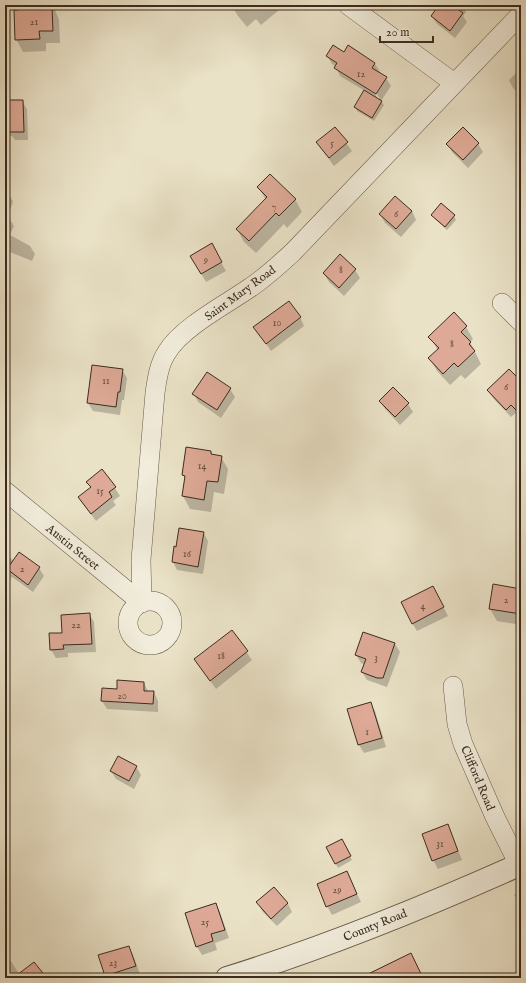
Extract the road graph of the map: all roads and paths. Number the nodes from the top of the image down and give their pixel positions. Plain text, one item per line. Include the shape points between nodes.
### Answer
1 (348, 5) edge
2 (521, 14) edge
3 (454, 83) junction
4 (502, 303) dead end
5 (521, 322) edge
6 (5, 491) edge
7 (142, 604) joint
8 (453, 686) dead end
9 (520, 864) edge
10 (227, 978) edge

1 - 3 street
2 - 3 street, Saint Mary Road
3 - 7 street, Saint Mary Road via 277,267 199,322 168,350 161,363 155,393 140,560
4 - 5 street
6 - 7 street, Austin Street
8 - 9 street, Clifford Road via 457,724 463,744 495,817
9 - 10 street, County Road via 353,934

